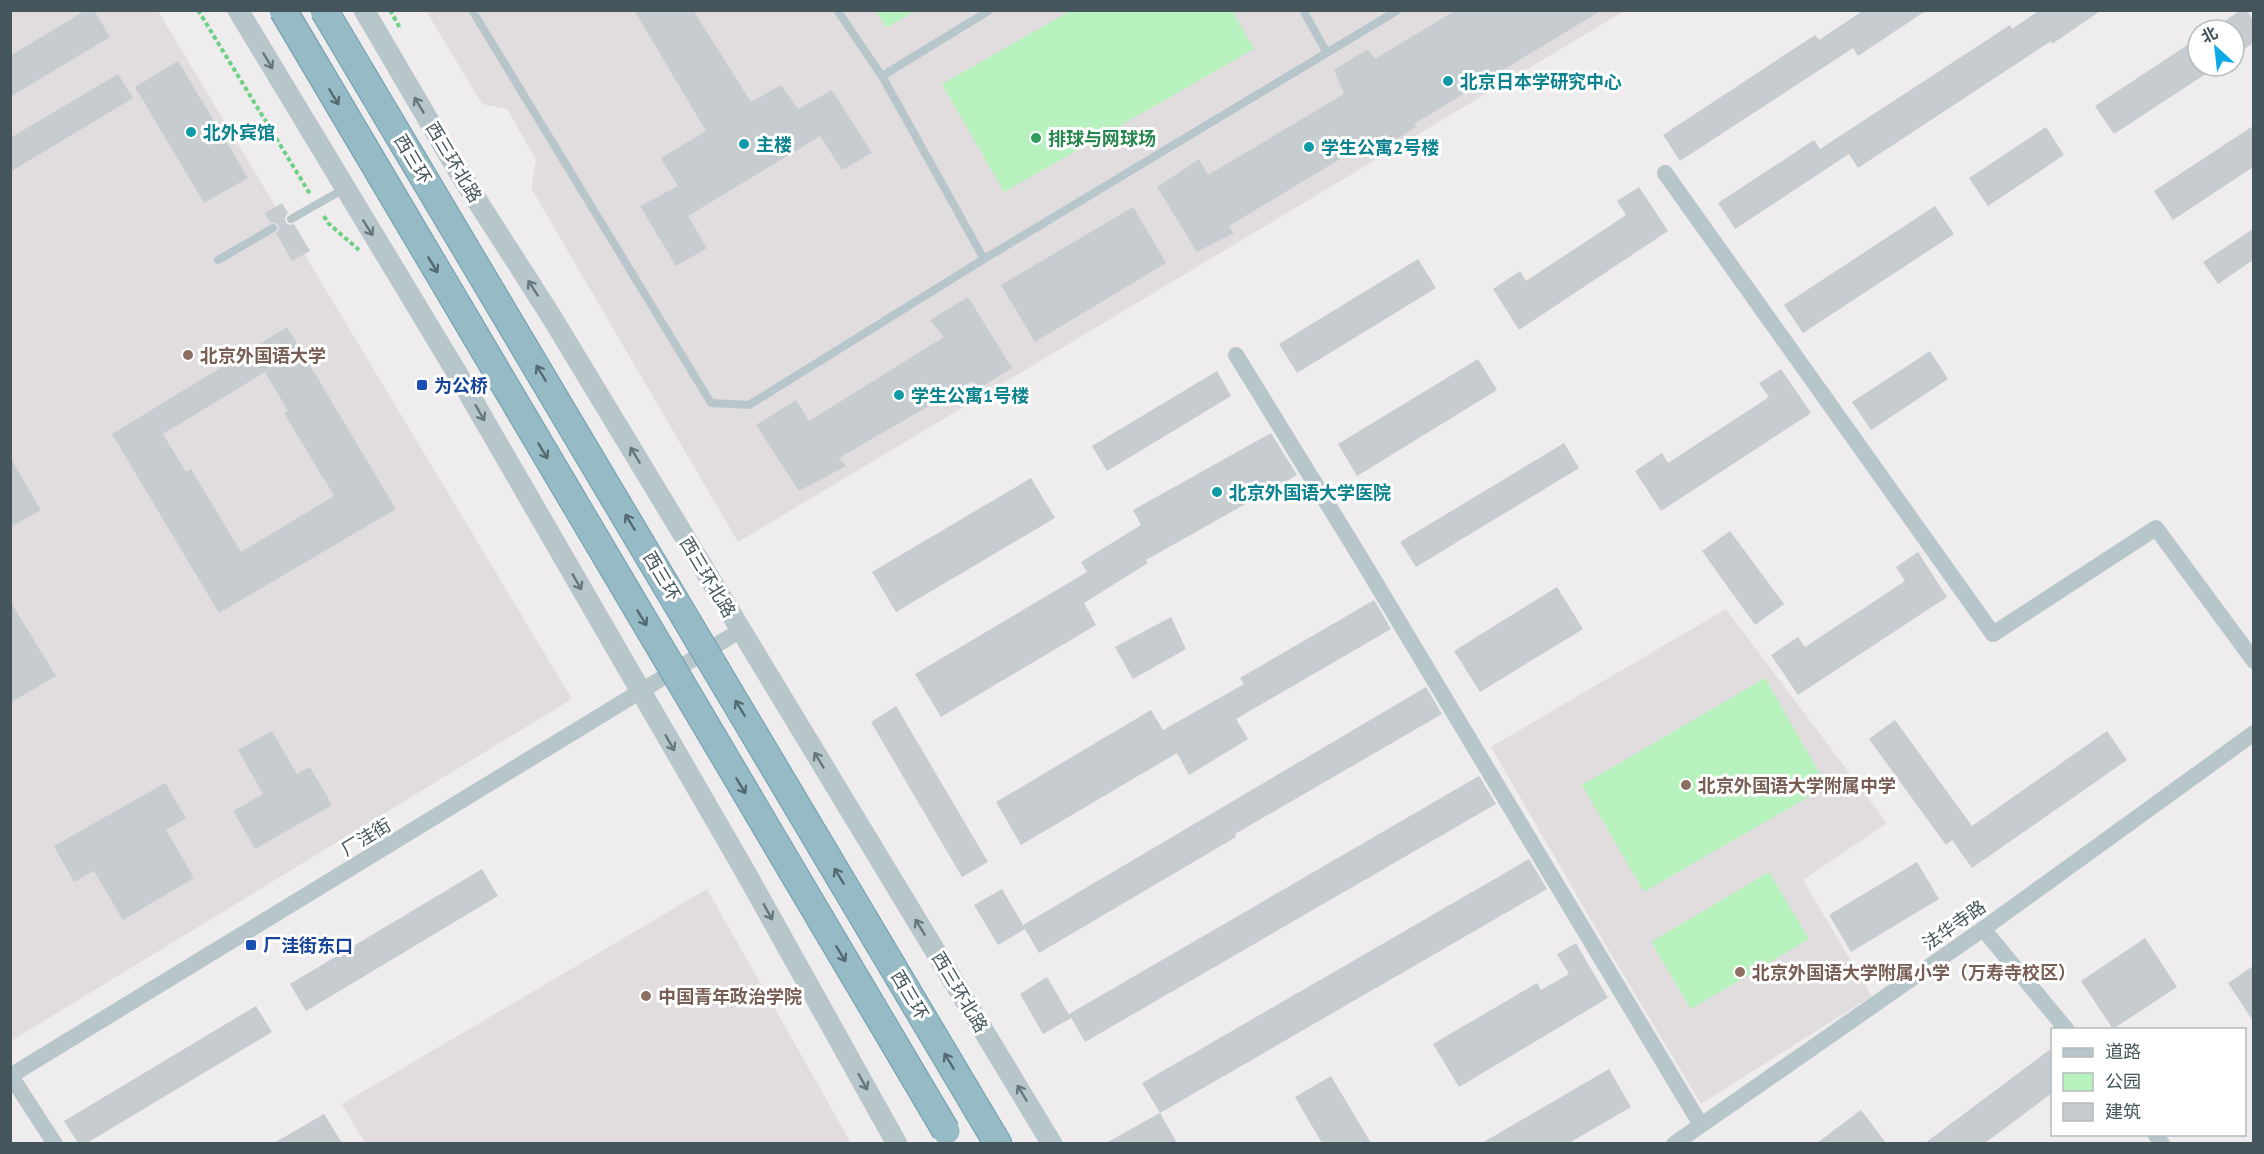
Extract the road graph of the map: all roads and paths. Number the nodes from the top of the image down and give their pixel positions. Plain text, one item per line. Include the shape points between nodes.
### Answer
1 (198, 10) edge
2 (238, 10) edge
3 (283, 10) edge
4 (324, 10) edge
5 (364, 10) edge
6 (472, 10) edge
7 (837, 10) edge
8 (990, 10) edge
9 (1303, 10) edge
10 (1398, 10) edge
11 (1328, 53) junction
12 (882, 76) junction
13 (1665, 172) dead end
14 (344, 189) junction
15 (317, 204) junction
16 (291, 219) dead end
17 (273, 228) dead end
18 (362, 253) dead end
19 (218, 260) dead end
20 (984, 260) junction
21 (1236, 355) dead end
22 (741, 630) junction
23 (2253, 662) edge
24 (640, 693) junction
25 (2253, 733) edge
26 (1983, 929) junction
27 (2066, 1028) edge
28 (11, 1076) edge
29 (1701, 1125) junction
30 (949, 1137) edge
31 (55, 1143) edge
32 (897, 1143) edge
33 (998, 1143) edge
34 (1052, 1143) edge
35 (1674, 1143) edge

1 - 15 path
2 -> 14 street
3 -> 30 highway, 西三环, bridge
33 -> 4 highway, 西三环, bridge
22 -> 5 street, 西三环北路 via 460,174
6 - 20 lane via 711,403 749,405
7 - 12 lane
8 - 12 lane
9 - 11 lane
10 - 11 lane
11 - 20 lane
12 - 20 lane
13 - 23 street via 1993,634 2156,528
14 - 15 lane
14 -> 24 street via 454,368
15 - 16 lane
15 - 18 path via 328,223
17 - 19 lane
21 - 29 street
22 - 24 street, 厂洼街
34 -> 22 street, 西三环北路
24 - 28 street, 厂洼街
24 -> 32 street
25 - 26 street, 法华寺路
26 - 27 street
26 - 29 street, 法华寺路
28 - 31 street
29 - 35 street, 法华寺路

